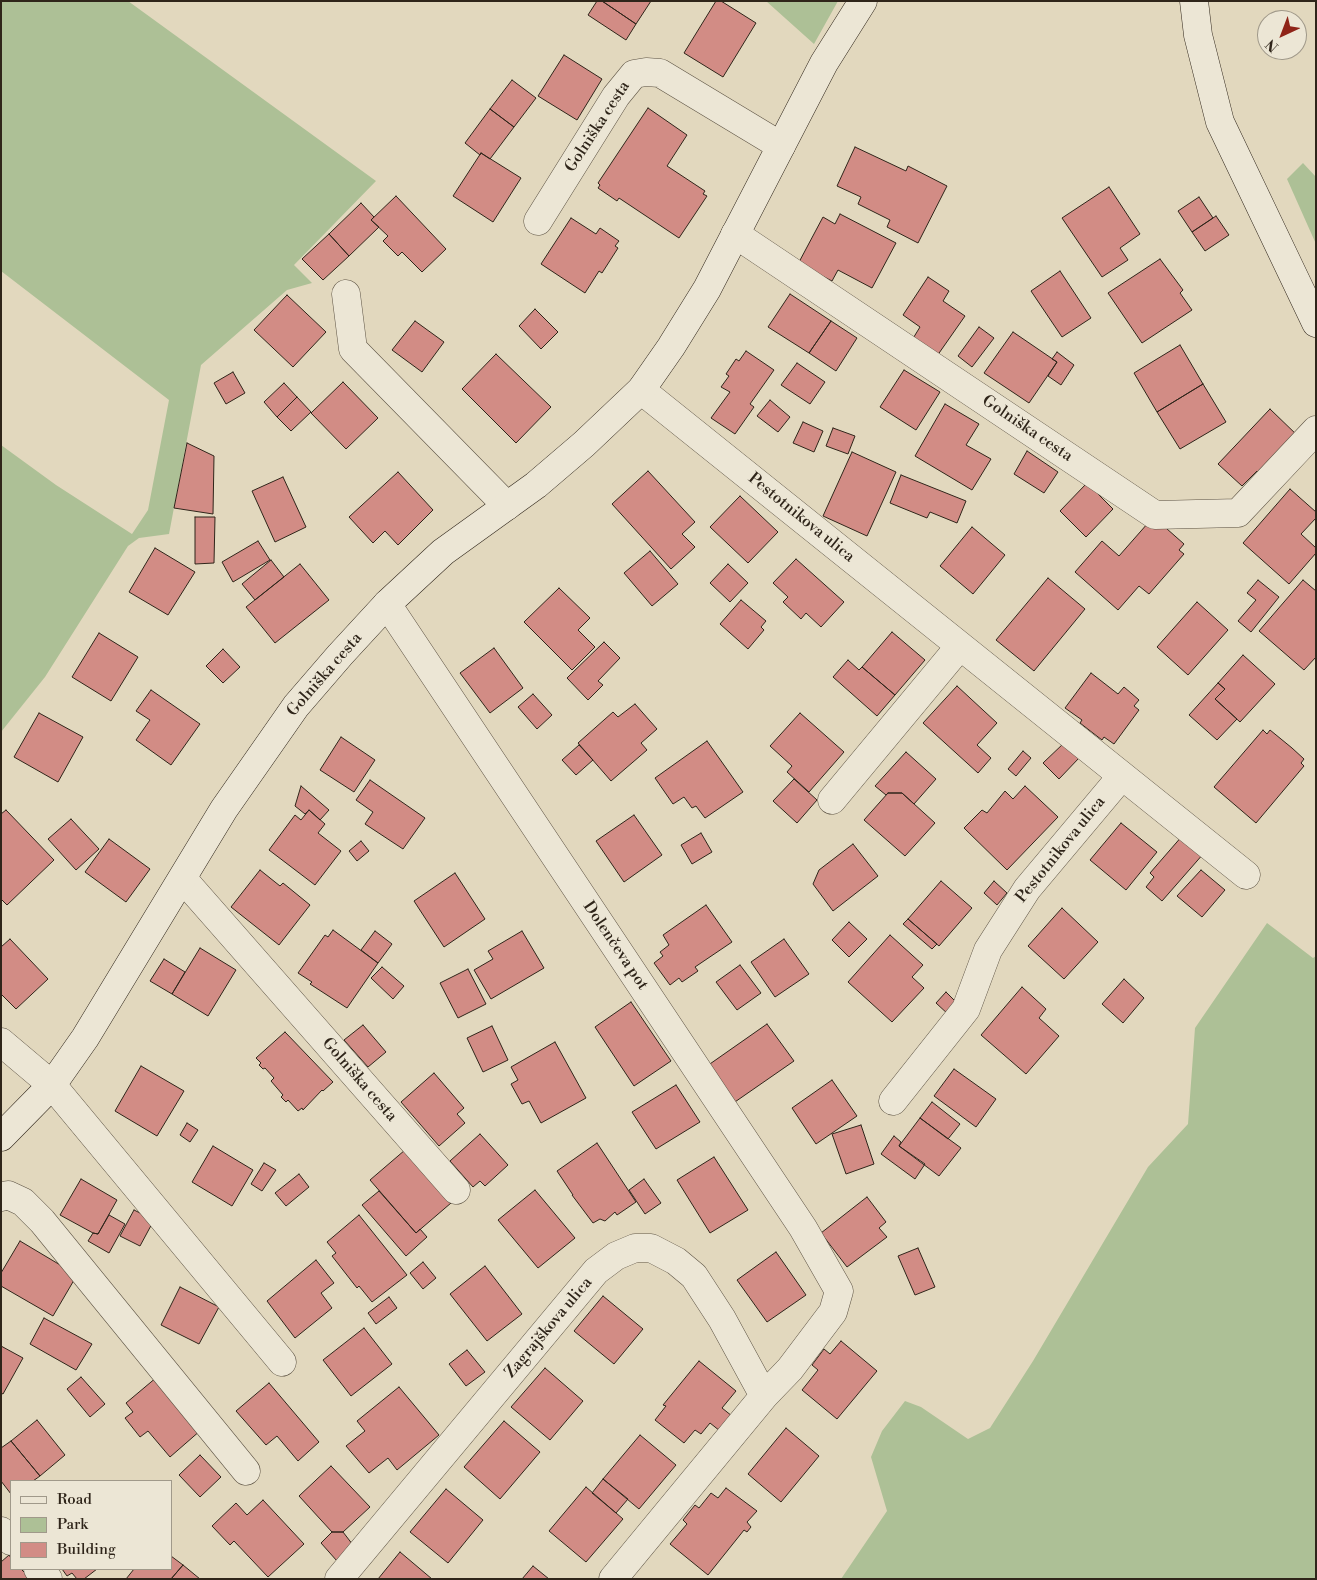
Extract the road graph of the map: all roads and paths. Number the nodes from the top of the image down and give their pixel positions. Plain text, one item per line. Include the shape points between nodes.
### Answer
1 (863, 1) edge
2 (1194, 1) edge
3 (781, 146) junction
4 (538, 221) dead end
5 (735, 234) junction
6 (346, 294) dead end
7 (1316, 323) edge
8 (641, 390) junction
9 (1316, 430) edge
10 (507, 506) junction
11 (387, 604) junction
12 (960, 646) junction
13 (1121, 777) junction
14 (832, 800) dead end
15 (1246, 875) dead end
16 (183, 879) junction
17 (1, 1042) edge
18 (52, 1085) junction
19 (893, 1101) dead end
20 (1, 1137) edge
21 (456, 1190) dead end
22 (1, 1197) edge
23 (282, 1362) dead end
24 (764, 1396) junction
25 (246, 1471) dead end
26 (1, 1531) edge
27 (10, 1540) edge
28 (39, 1570) edge
29 (48, 1579) edge
30 (340, 1579) edge
31 (613, 1579) edge

1 - 3 street, Golniška cesta via 824,62
2 - 7 street via 1198,35 1220,122
3 - 4 street, Golniška cesta via 660,73 634,74 616,96
3 - 5 street, Golniška cesta
5 - 8 street, Golniška cesta via 708,289
5 - 9 street, Golniška cesta via 1156,515 1238,513
6 - 10 street via 353,349
8 - 10 street, Golniška cesta via 584,444
8 - 12 street, Pestotnikova ulica
10 - 11 street, Golniška cesta via 443,552
11 - 16 street, Golniška cesta via 296,706 224,809
11 - 24 street, Dolenčeva pot via 803,1228 839,1291 834,1312 790,1369
12 - 13 street, Pestotnikova ulica
12 - 14 street
13 - 15 street, Pestotnikova ulica
13 - 19 street, Pestotnikova ulica via 1027,889 988,950 966,1009
16 - 18 street, Golniška cesta via 85,1038
16 - 21 street, Golniška cesta
17 - 18 street
18 - 20 street, Golniška cesta
18 - 23 street
22 - 25 street via 8,1195 23,1202 42,1221
24 - 30 street, Zagrajškova ulica via 722,1319 694,1276 651,1248 635,1248 622,1253 596,1271
24 - 31 street
26 - 27 street
28 - 29 street

